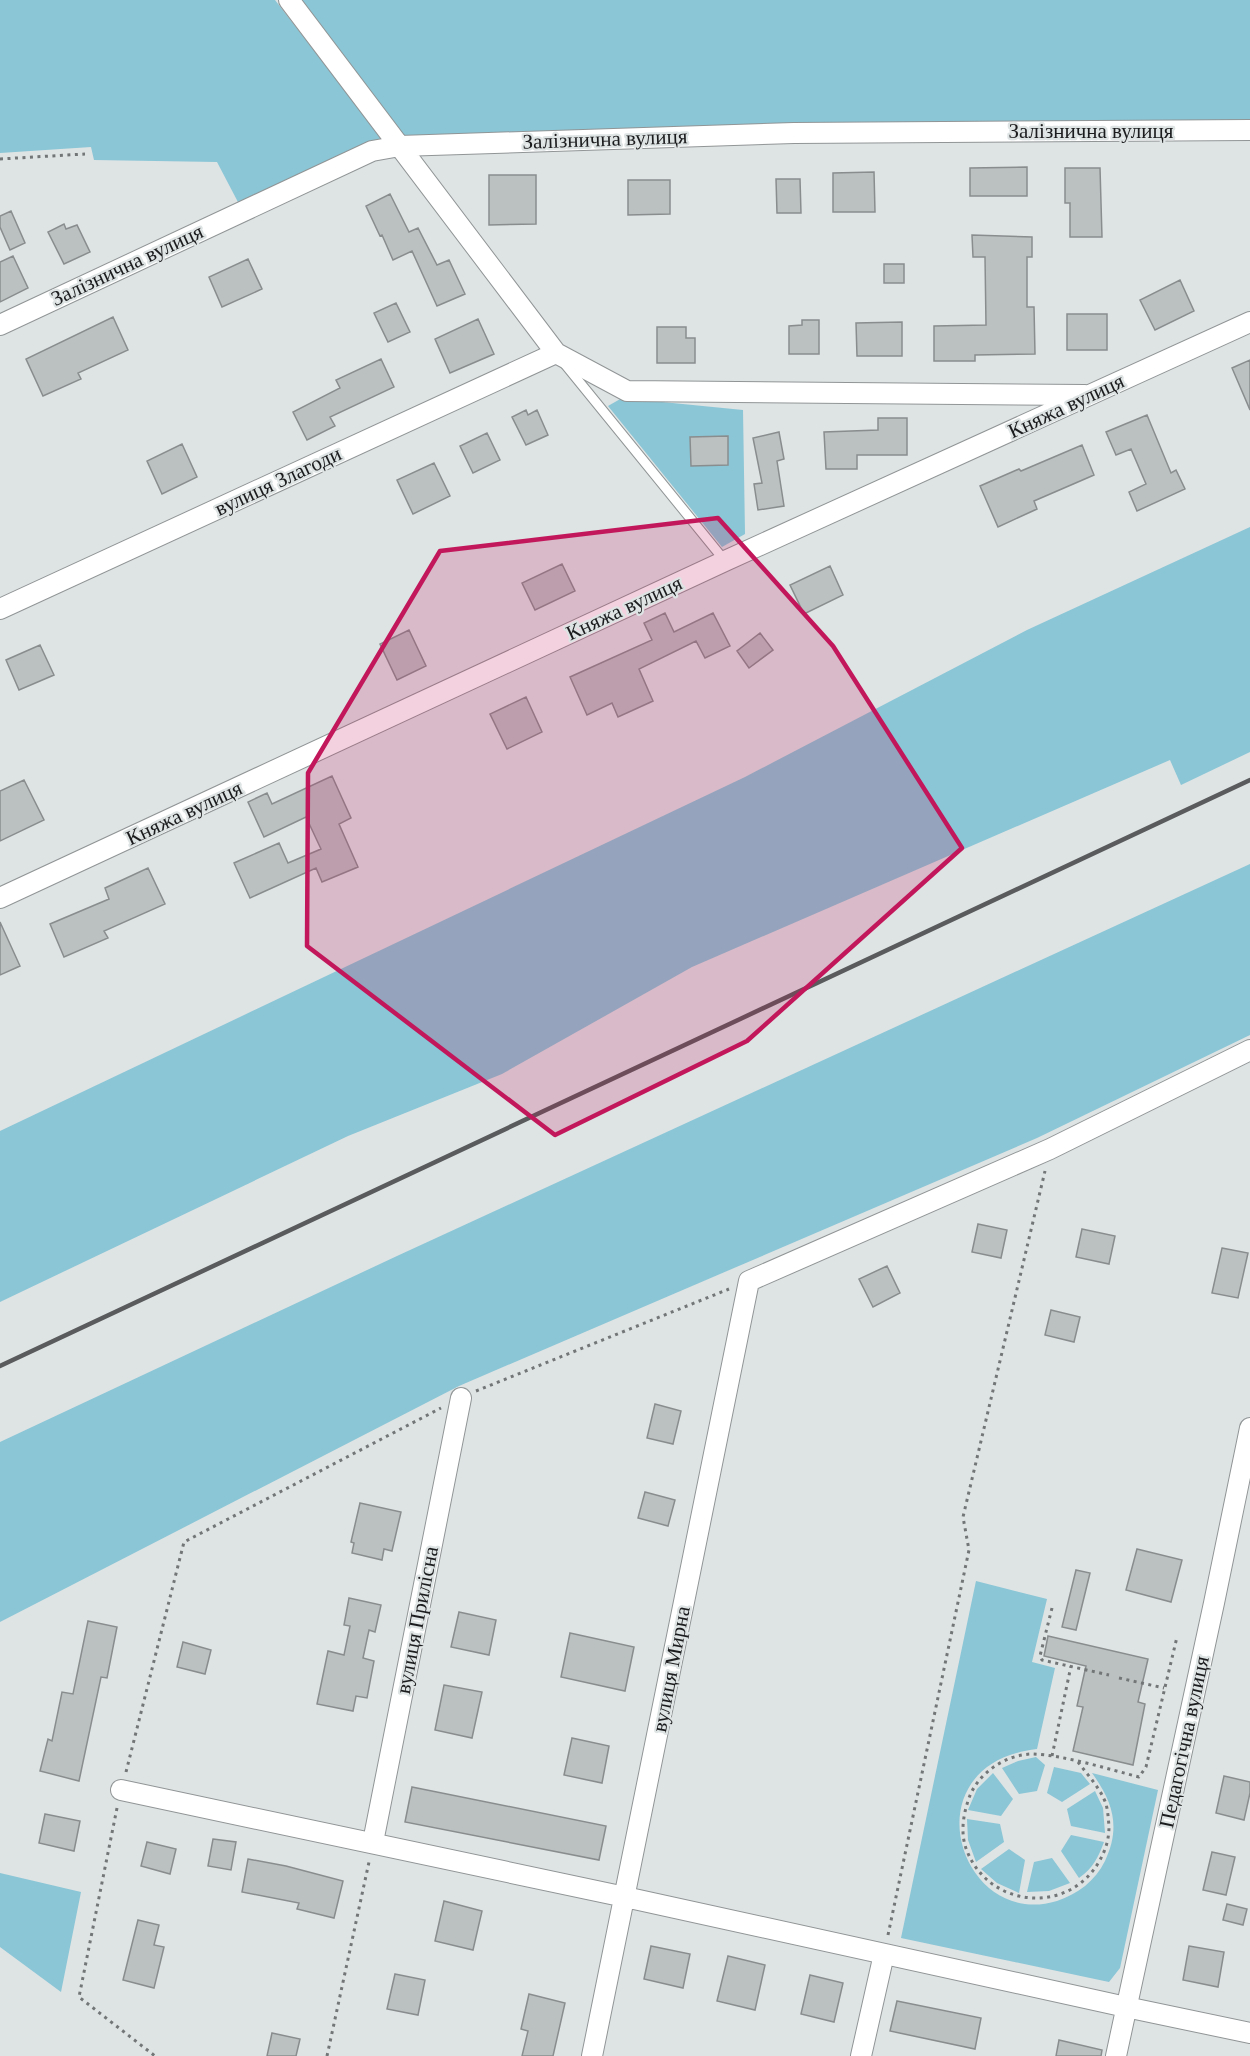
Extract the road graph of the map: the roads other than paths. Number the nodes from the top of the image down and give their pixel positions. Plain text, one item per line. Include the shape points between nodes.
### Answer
1 (289, 0) edge
2 (1250, 130) edge
3 (400, 146) junction
4 (1250, 322) edge
5 (0, 325) edge
6 (556, 353) junction
7 (1090, 395) junction
8 (725, 561) junction
9 (0, 609) edge
10 (0, 898) edge
11 (1250, 1050) edge
12 (461, 1398) dead end
13 (1250, 1428) edge
14 (121, 1790) road end
15 (373, 1842) junction
16 (625, 1896) junction
17 (884, 1954) junction
18 (1126, 2007) junction
19 (1250, 2032) edge
20 (592, 2056) edge
21 (861, 2056) edge
22 (1116, 2056) edge

1 - 3 street
2 - 3 street, Залізнична вулиця via 794,133
3 - 5 street, Залізнична вулиця via 372,151
3 - 6 street
4 - 7 street, Княжа вулиця
6 - 7 street via 627,392
6 - 8 lane
6 - 9 street, вулиця Злагоди
7 - 8 street, Княжа вулиця
8 - 10 street, Княжа вулиця
11 - 16 street, вулиця Мирна via 1050,1149 749,1281
12 - 15 street, вулиця Прилісна
13 - 18 street, Педагогічна вулиця
14 - 15 street
15 - 16 street
16 - 17 street
16 - 20 street, вулиця Мирна
17 - 18 street
17 - 21 street
18 - 19 street
18 - 22 street, Педагогічна вулиця

